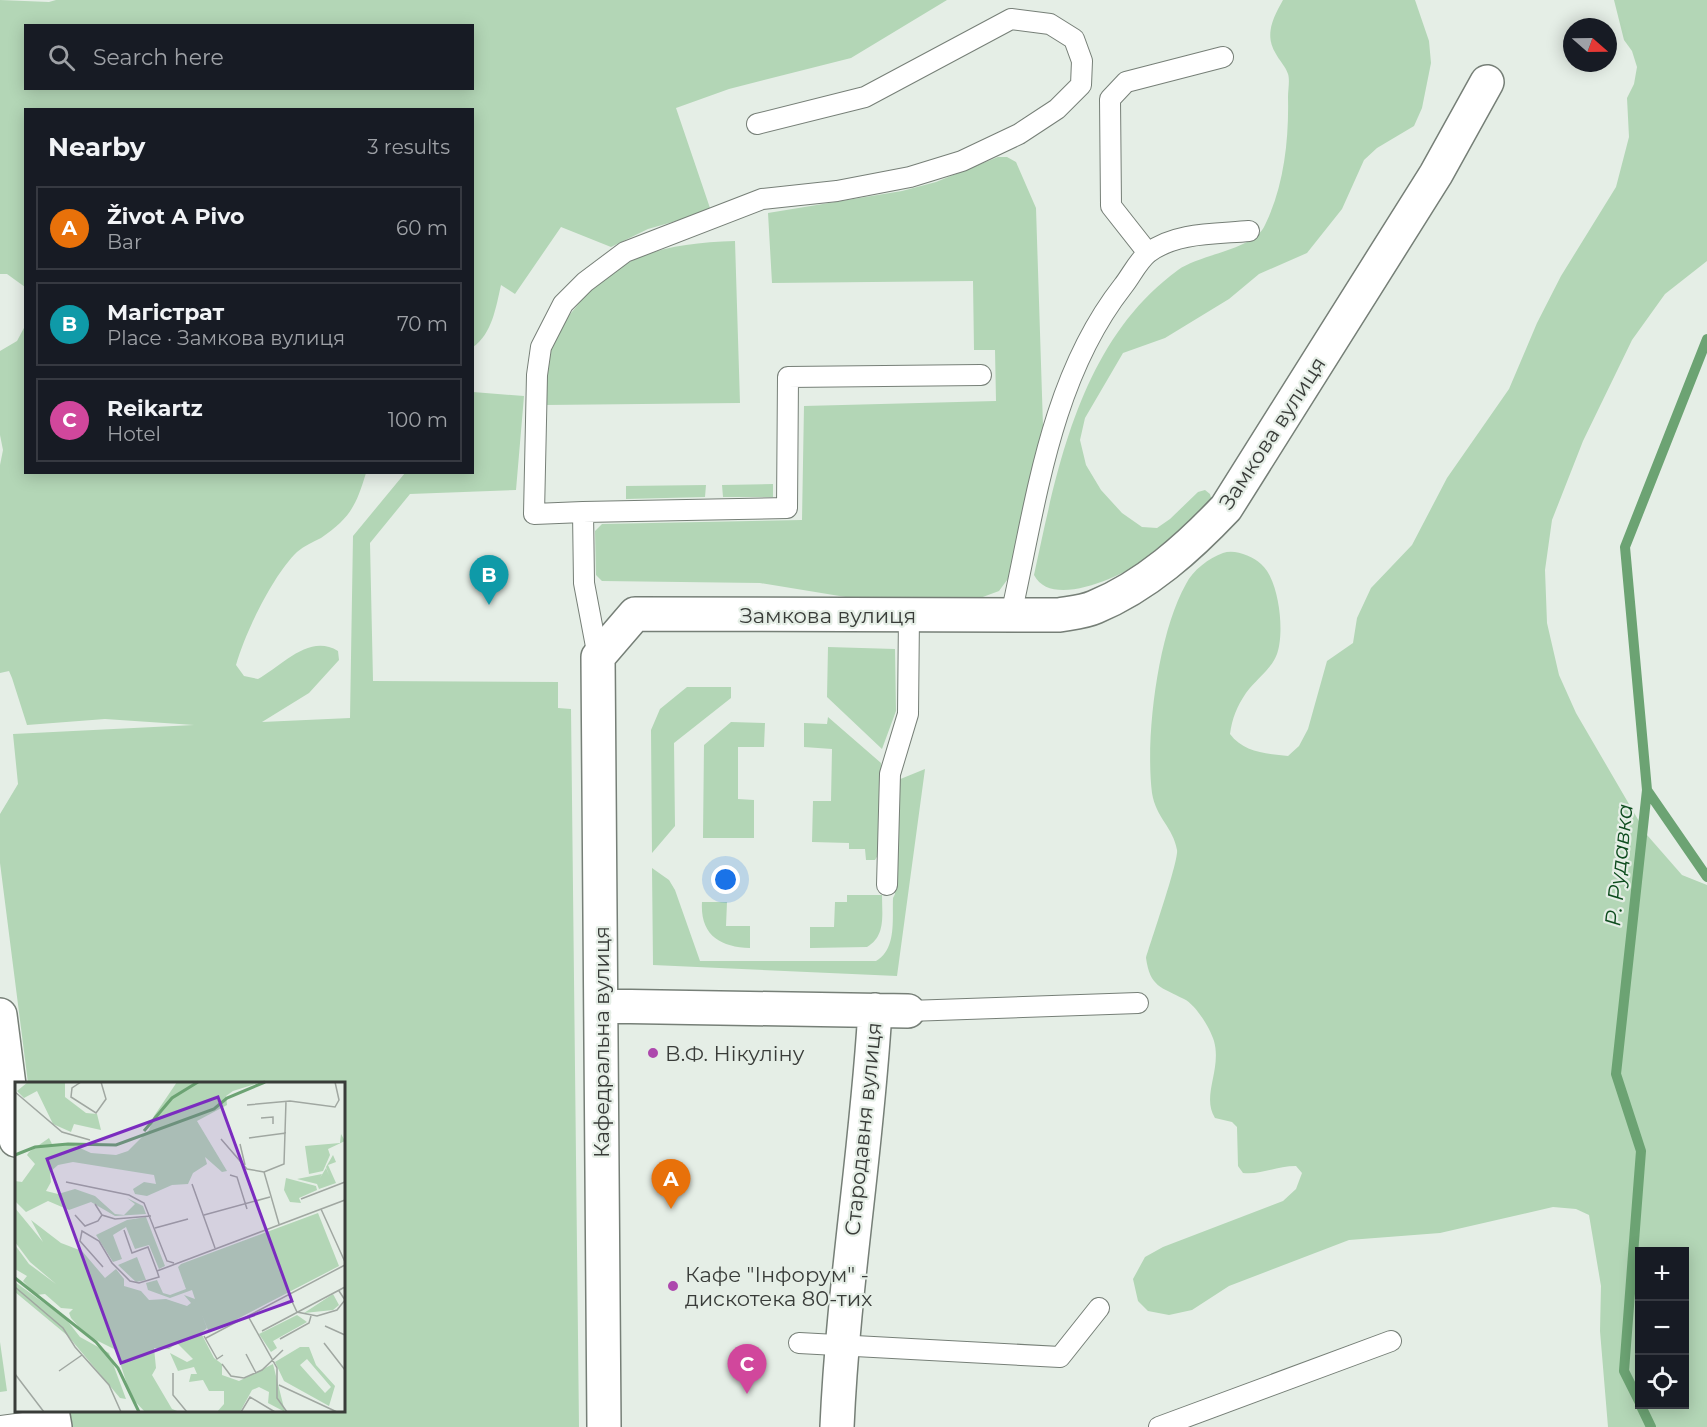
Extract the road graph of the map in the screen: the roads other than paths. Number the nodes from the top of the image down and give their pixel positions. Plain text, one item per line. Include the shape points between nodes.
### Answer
1 (1223, 57) dead end
2 (1487, 82) dead end
3 (757, 124) dead end
4 (1249, 231) dead end
5 (1148, 254) junction
6 (981, 375) dead end
7 (583, 512) junction
8 (909, 615) junction
9 (1011, 615) junction
10 (597, 657) junction
11 (887, 885) dead end
12 (1138, 1003) dead end
13 (601, 1006) junction
14 (875, 1010) junction
15 (908, 1011) joint
16 (0, 1015) edge
17 (3, 1066) edge
18 (15, 1134) edge
19 (1099, 1308) dead end
20 (1391, 1341) dead end
21 (799, 1343) dead end
22 (841, 1346) junction
23 (54, 1419) edge
24 (0, 1426) edge
25 (604, 1427) edge
26 (837, 1427) edge
27 (1159, 1427) edge

1 - 5 lane via 1126,82 1110,99 1111,206
2 - 9 street, Замкова вулиця via 1436,174 1226,508 1192,543 1121,595 1093,608 1059,615
3 - 7 lane via 865,97 1011,20 1050,24 1074,39 1082,61 1082,85 1057,109 1019,134 962,161 910,177 837,191 762,199 625,252 585,282 563,304 541,347 534,514
4 - 5 lane via 1180,238
5 - 9 lane via 1111,301 1086,342 1064,394 1050,438
6 - 7 lane via 788,377 787,508
7 - 10 lane via 584,583
8 - 9 street, Замкова вулиця
8 - 10 street, Замкова вулиця via 635,614
8 - 11 lane via 908,714 890,774
10 - 13 street, Кафедральна вулиця
12 - 15 lane
13 - 14 street
13 - 25 street, Кафедральна вулиця
14 - 15 street
14 - 22 street, Стародавня вулиця via 869,1109
16 - 17 street
17 - 18 street
19 - 22 lane via 1060,1357
20 - 27 lane
21 - 22 lane
22 - 26 street, Стародавня вулиця
23 - 24 lane

